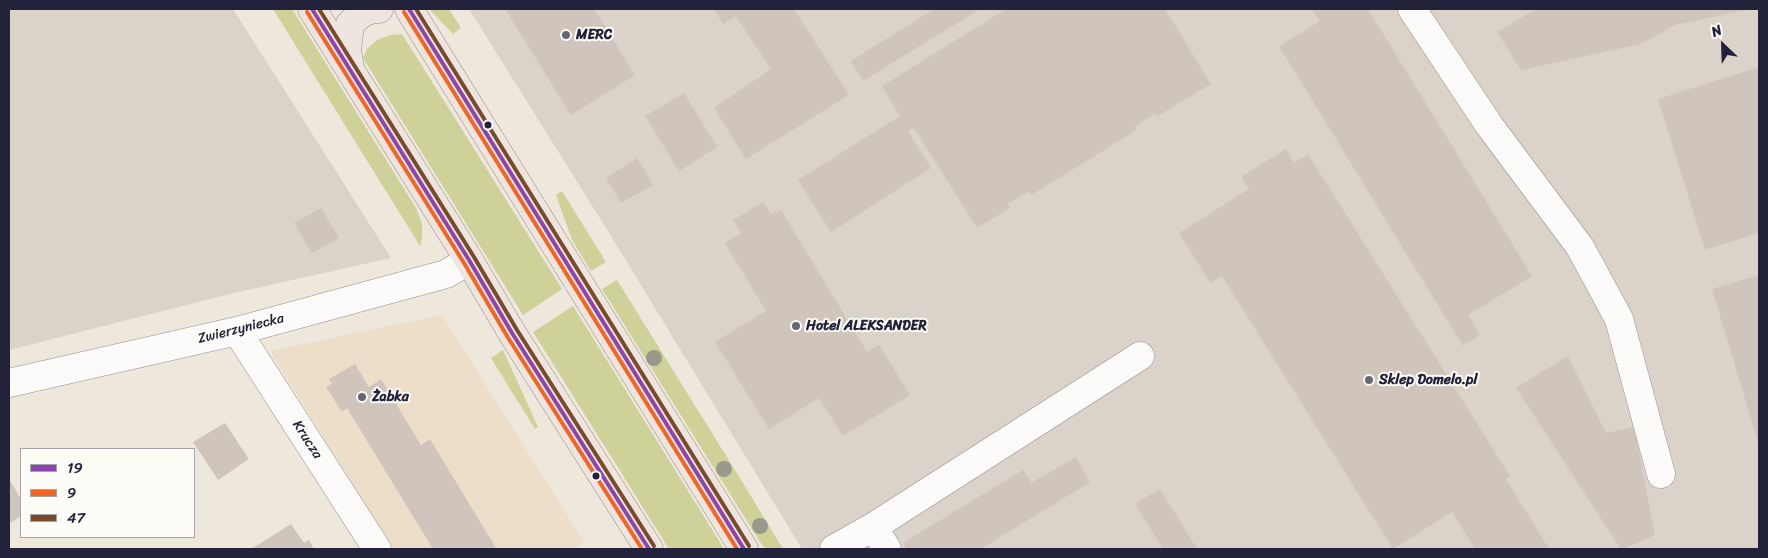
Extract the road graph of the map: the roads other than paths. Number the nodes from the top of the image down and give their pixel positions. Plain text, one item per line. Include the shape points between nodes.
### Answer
1 (312, 9) edge
2 (380, 9) edge
3 (1412, 9) edge
4 (406, 10) edge
5 (351, 72) junction
6 (469, 260) junction
7 (237, 331) junction
8 (1140, 356) dead end
9 (9, 383) edge
10 (1661, 474) dead end
11 (880, 538) edge
12 (377, 549) edge
13 (649, 549) edge
14 (744, 549) edge
15 (834, 549) edge

1 - 5 main road
2 - 5 main road via 361,14 350,24 347,51
3 - 10 street via 1488,125 1580,247 1615,311
4 - 14 main road
5 - 6 main road
6 - 7 street, Zwierzyniecka via 446,274
6 - 13 main road
7 - 9 street, Zwierzyniecka
7 - 12 street, Krucza
8 - 11 street
11 - 15 street

